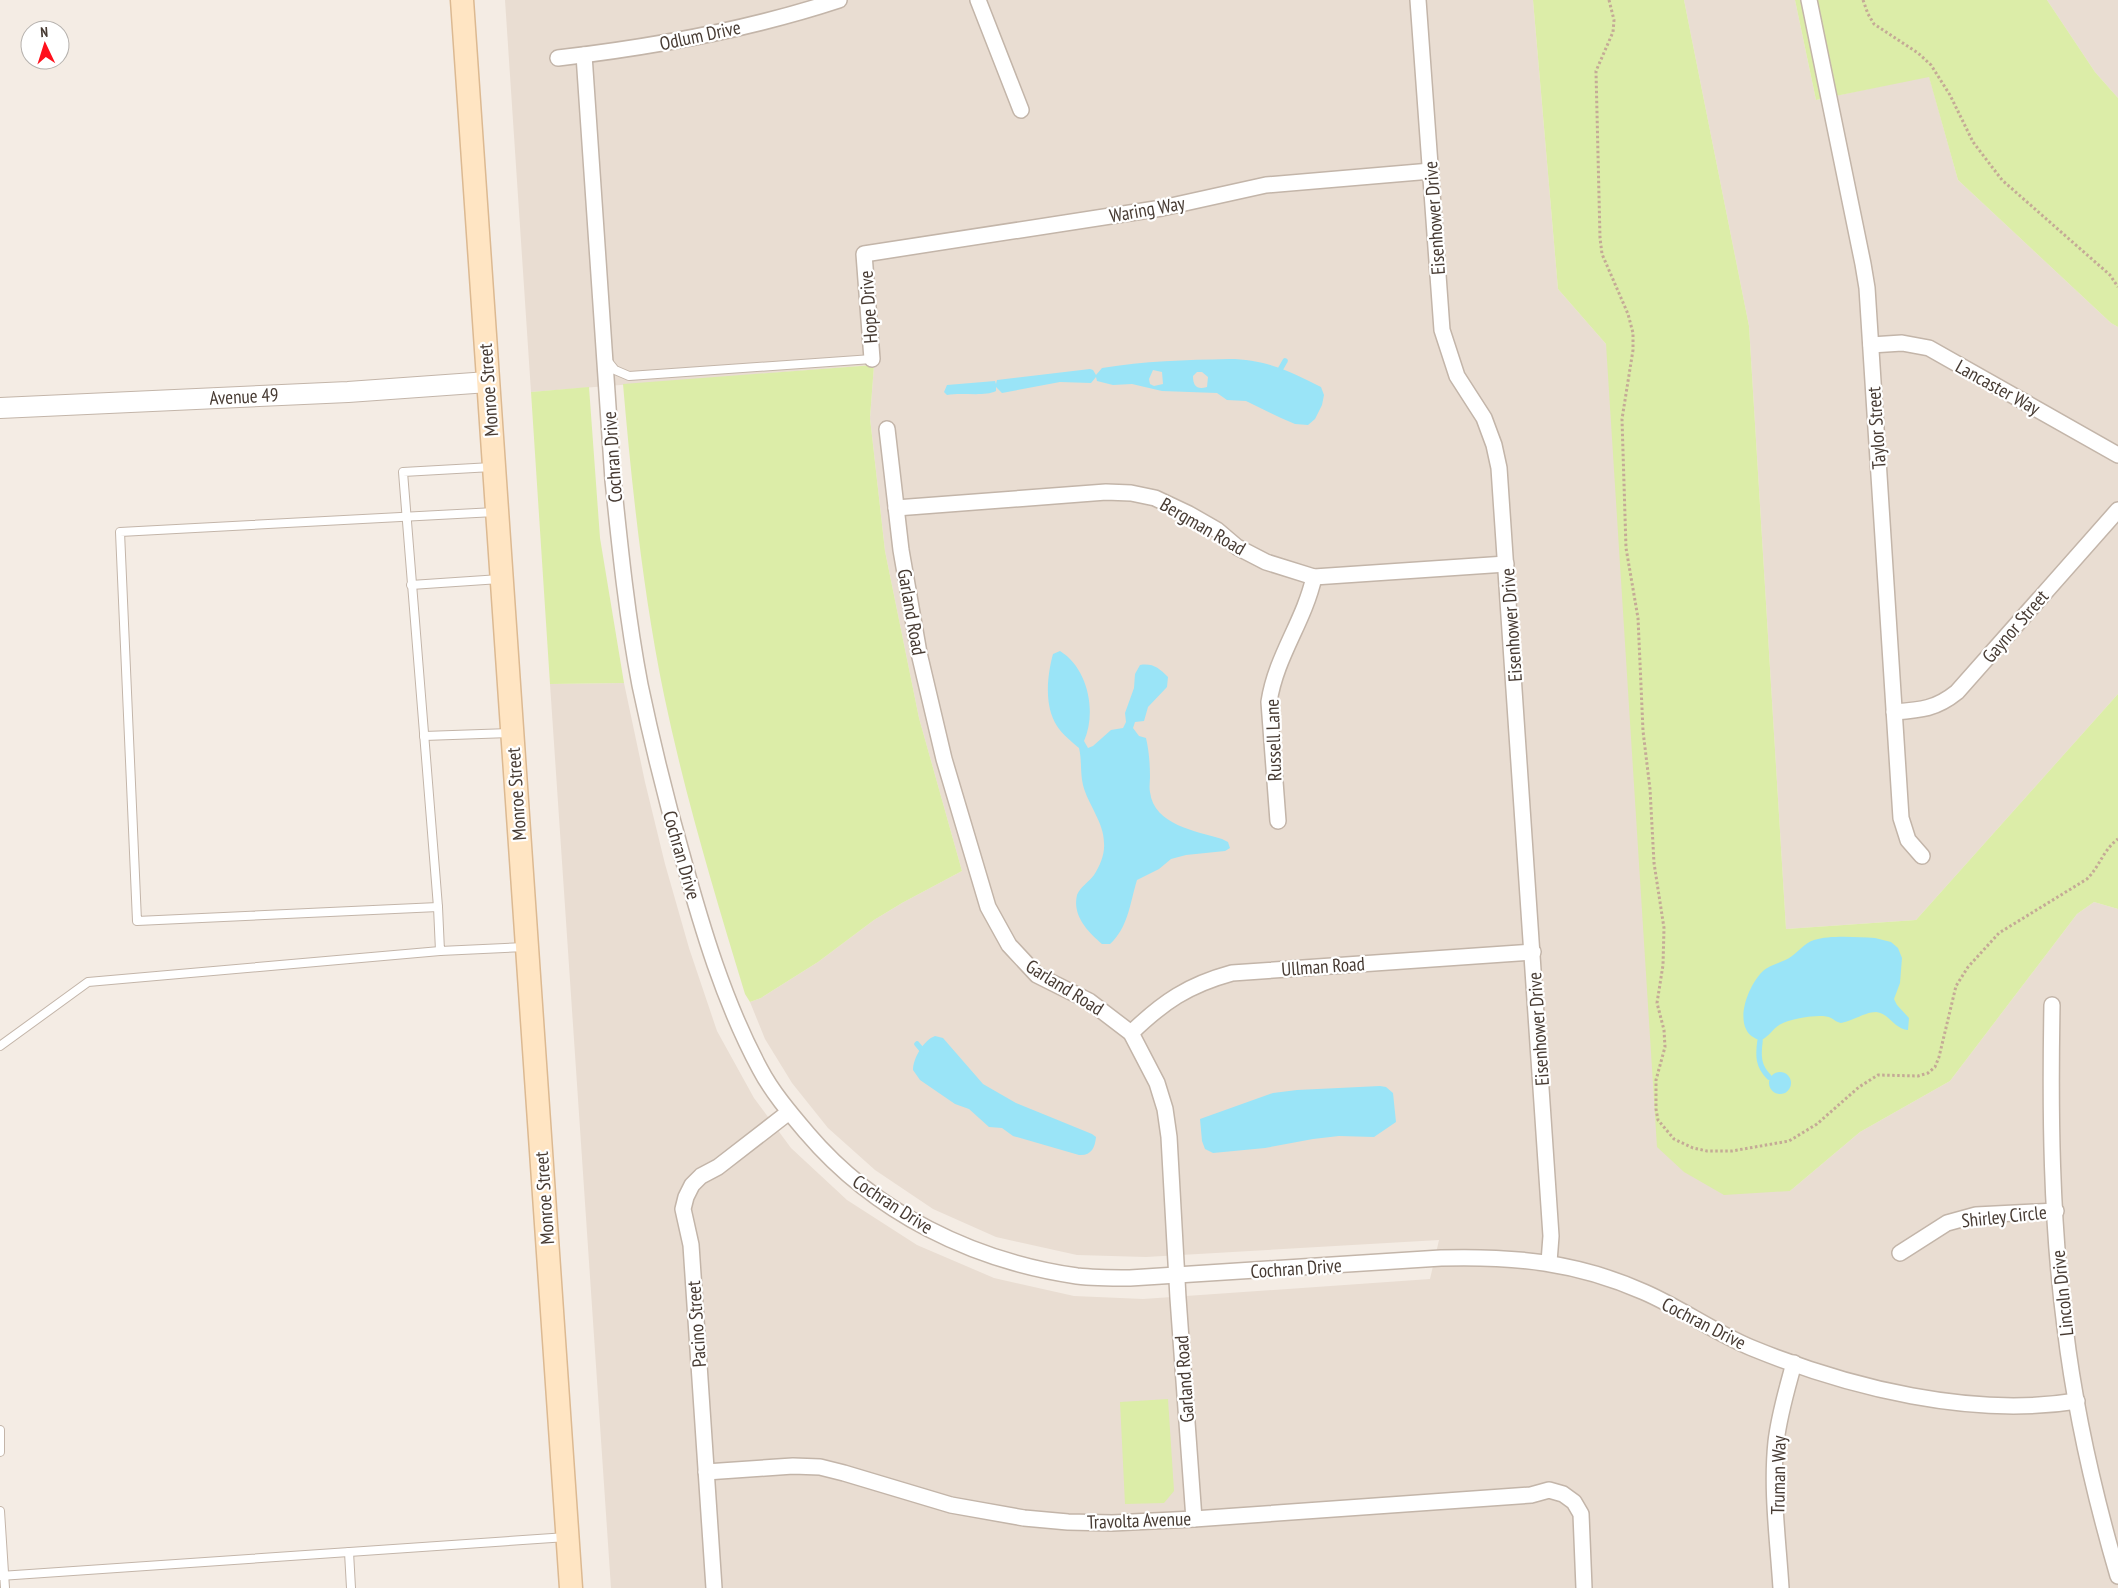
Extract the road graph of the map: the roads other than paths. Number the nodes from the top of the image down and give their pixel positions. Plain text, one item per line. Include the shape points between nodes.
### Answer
1 (462, 0) edge
2 (839, 0) edge
3 (978, 0) edge
4 (1418, 0) edge
5 (1809, 0) edge
6 (584, 55) junction
7 (558, 58) dead end
8 (1021, 110) dead end
9 (1431, 171) junction
10 (864, 254) joint
11 (1871, 345) junction
12 (605, 359) junction
13 (872, 359) joint
14 (488, 382) junction
15 (0, 408) edge
16 (887, 428) dead end
17 (2118, 455) edge
18 (494, 467) junction
19 (896, 508) junction
20 (2118, 510) edge
21 (497, 512) junction
22 (406, 517) junction
23 (1506, 564) junction
24 (1314, 577) junction
25 (502, 579) junction
26 (411, 585) junction
27 (1894, 712) junction
28 (512, 733) junction
29 (424, 736) junction
30 (1278, 821) dead end
31 (1922, 856) dead end
32 (438, 908) junction
33 (527, 947) junction
34 (440, 951) junction
35 (1533, 952) junction
36 (2052, 1005) dead end
37 (1131, 1033) junction
38 (0, 1046) edge
39 (789, 1112) junction
40 (2056, 1211) junction
41 (1900, 1253) dead end
42 (1550, 1262) junction
43 (1177, 1276) junction
44 (1794, 1363) junction
45 (2077, 1401) junction
46 (0, 1430) edge
47 (0, 1452) edge
48 (706, 1472) junction
49 (0, 1511) edge
50 (1194, 1519) junction
51 (567, 1537) junction
52 (349, 1552) junction
53 (2, 1576) edge
54 (2118, 1576) edge
55 (5, 1588) edge
56 (351, 1588) edge
57 (571, 1588) edge
58 (714, 1588) edge
59 (1584, 1588) edge
60 (1781, 1588) edge

1 - 14 main road, Monroe Street
2 - 6 street, Odlum Drive via 730,30
3 - 8 street
4 - 9 street, Eisenhower Drive
5 - 11 street, Taylor Street via 1863,264
6 - 7 street, Odlum Drive
6 - 12 street, Cochran Drive
9 - 10 street, Waring Way via 1266,185 1162,208
9 - 23 street, Eisenhower Drive via 1442,330 1457,376 1484,418 1494,444 1499,468
10 - 13 street, Hope Drive
11 - 17 street, Lancaster Way via 1902,343 1929,348
11 - 27 street, Taylor Street
12 - 13 lane via 615,370 629,376
12 - 39 street, Cochran Drive via 618,536 640,682 668,803 710,949 734,1015 761,1071
14 - 15 street, Avenue 49 via 348,392
14 - 18 main road, Monroe Street
16 - 19 street, Garland Road
18 - 21 main road, Monroe Street
18 - 22 lane via 403,472
19 - 24 street, Bergman Road via 1106,492 1131,493 1155,498 1189,514 1266,562
19 - 37 street, Garland Road via 920,653 942,750 988,907 1008,945 1037,975 1089,1001
20 - 27 street, Gaynor Street via 1957,692 1945,701 1922,710
21 - 22 lane
21 - 25 main road, Monroe Street
22 - 26 lane
22 - 32 lane via 120,532 137,921
23 - 24 street, Bergman Road
23 - 35 street, Eisenhower Drive
24 - 30 street, Russell Lane via 1304,611 1278,666 1269,702
25 - 26 lane
25 - 28 main road, Monroe Street
26 - 29 lane
27 - 31 street, Taylor Street via 1901,818 1908,840
28 - 29 lane
28 - 33 main road, Monroe Street
29 - 32 lane
32 - 34 lane
33 - 34 lane
33 - 51 main road, Monroe Street
34 - 38 lane via 88,982
35 - 37 street, Ullman Road via 1232,973 1210,979 1173,997
35 - 42 street, Eisenhower Drive
36 - 40 street, Lincoln Drive
37 - 43 street, Garland Road via 1157,1083 1166,1109
39 - 43 street, Cochran Drive via 830,1160 873,1195 916,1223 977,1251 1019,1264 1078,1276
39 - 48 street, Pacino Street via 718,1167 700,1176 692,1185 683,1209 690,1245
40 - 41 street, Shirley Circle via 1976,1215 1947,1223
40 - 45 street, Lincoln Drive via 2064,1319
42 - 43 street, Cochran Drive via 1494,1257 1450,1258
42 - 44 street, Cochran Drive via 1646,1292 1750,1347
43 - 50 street, Garland Road
44 - 45 street, Cochran Drive via 1834,1377 1950,1401 2011,1406
44 - 60 street, Truman Way via 1780,1415 1776,1452 1775,1497
45 - 54 street, Lincoln Drive via 2090,1471
46 - 47 lane
48 - 50 street, Travolta Avenue via 820,1467 952,1505 1024,1518 1112,1523
48 - 58 street, Pacino Street
49 - 53 lane
50 - 59 street, Travolta Avenue via 1531,1495 1549,1490 1574,1502 1581,1514
51 - 52 lane
51 - 57 main road, Monroe Street
52 - 53 lane
52 - 56 lane
53 - 55 lane

